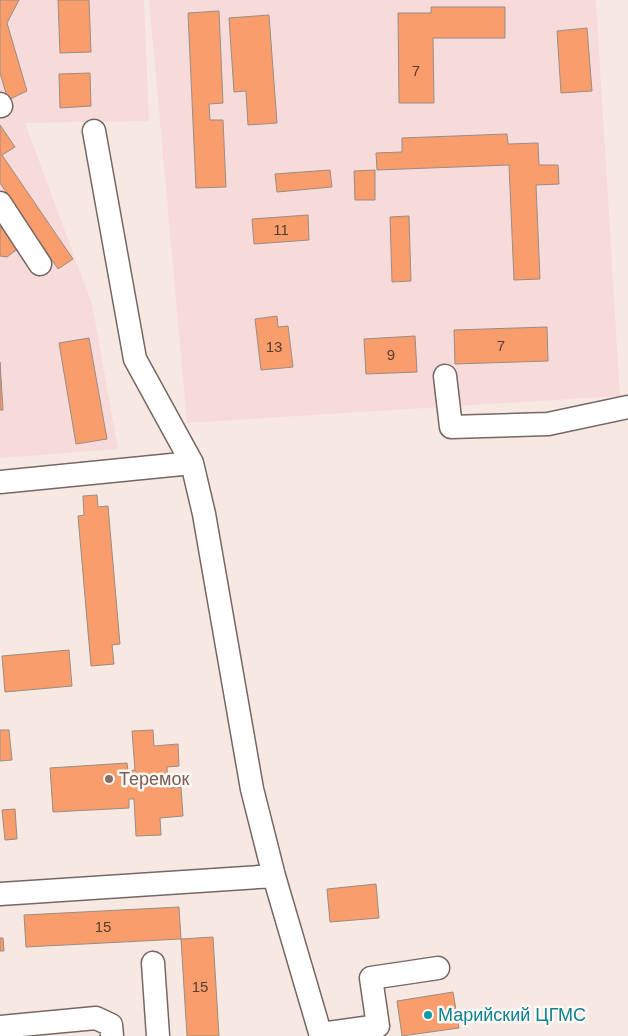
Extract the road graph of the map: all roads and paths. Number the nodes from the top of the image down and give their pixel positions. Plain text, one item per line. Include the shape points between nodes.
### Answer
1 (94, 131) dead end
2 (0, 203) edge
3 (40, 264) dead end
4 (444, 376) dead end
5 (628, 407) edge
6 (192, 463) junction
7 (0, 482) edge
8 (274, 876) junction
9 (10, 893) edge
10 (153, 963) dead end
11 (438, 968) dead end
12 (0, 1027) edge
13 (321, 1035) edge
14 (112, 1036) edge
15 (158, 1036) edge

1 - 6 street via 135,359
2 - 3 street
4 - 5 street via 451,427 548,424
6 - 7 street
6 - 8 street via 204,514 252,789
8 - 9 street
8 - 13 street
10 - 15 street
11 - 13 street via 370,978 378,1026
12 - 14 street via 96,1018 110,1025

